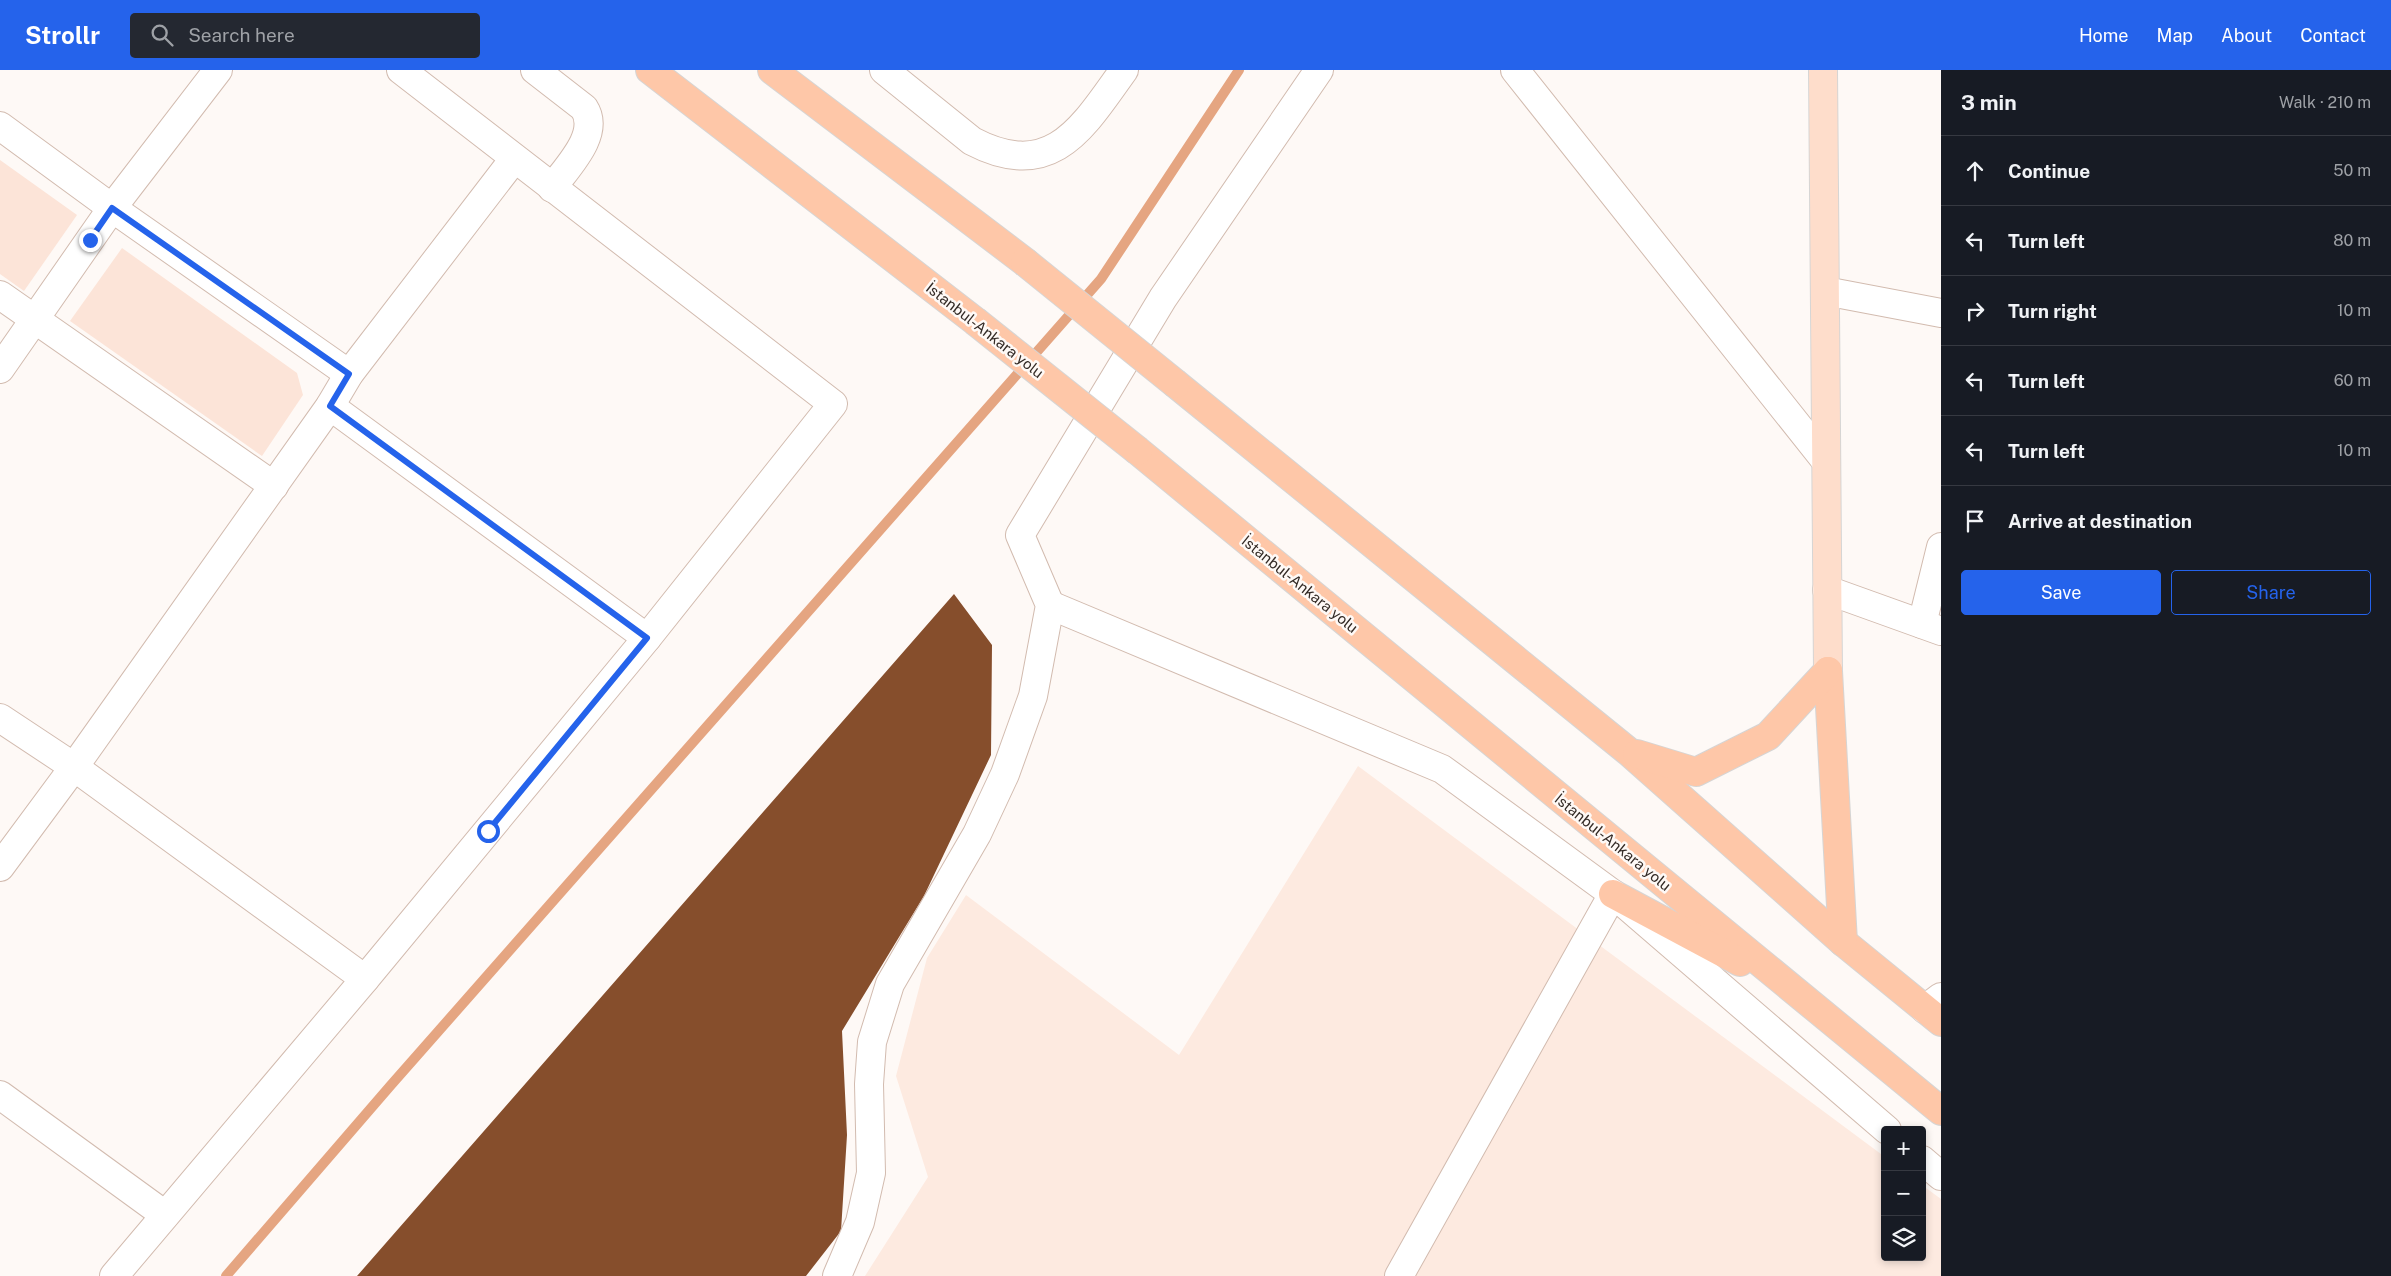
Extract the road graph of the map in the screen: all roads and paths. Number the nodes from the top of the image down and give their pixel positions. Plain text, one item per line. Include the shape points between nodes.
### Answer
1 (218, 70) edge
2 (401, 70) edge
3 (535, 70) edge
4 (650, 70) edge
5 (772, 70) edge
6 (884, 70) edge
7 (1124, 70) edge
8 (1319, 70) edge
9 (1516, 70) edge
10 (1823, 70) edge
11 (0, 126) edge
12 (514, 159) junction
13 (552, 188) junction
14 (112, 208) junction
15 (1825, 291) junction
16 (0, 295) edge
17 (1941, 313) edge
18 (34, 319) junction
19 (0, 369) edge
20 (349, 374) junction
21 (330, 406) junction
22 (1825, 460) junction
23 (274, 486) junction
24 (1941, 547) edge
25 (1827, 590) junction
26 (1050, 606) junction
27 (1931, 628) edge
28 (647, 638) junction
29 (1828, 670) junction
30 (0, 718) edge
31 (1629, 752) junction
32 (74, 767) junction
33 (0, 867) edge
34 (1613, 894) junction
35 (1843, 942) junction
36 (365, 978) junction
37 (1794, 990) junction
38 (1936, 1009) edge
39 (0, 1095) edge
40 (1941, 1111) edge
41 (1882, 1126) edge
42 (1926, 1163) edge
43 (1941, 1176) edge
44 (165, 1215) junction
45 (114, 1276) edge
46 (837, 1276) edge
47 (1399, 1276) edge

1 - 14 street
2 - 12 street
3 - 13 street via 584,108 589,116 586,139
4 - 37 highway, İstanbul-Ankara yolu, bridge via 1138,451
5 - 31 highway, bridge via 1025,262
6 - 7 street via 972,141 1007,155 1026,155 1040,154 1068,141
8 - 26 street via 1163,298 1020,535
9 - 22 street
10 - 15 main road
11 - 14 street
12 - 13 street
12 - 20 street
13 - 28 street via 833,404
14 - 18 street
14 - 20 street
15 - 17 street
15 - 22 main road
16 - 18 street
18 - 19 street
18 - 23 street
20 - 21 street
21 - 23 street
21 - 28 street
22 - 25 main road
23 - 32 street
24 - 27 street
25 - 27 street
25 - 29 main road
26 - 34 street via 1442,769
26 - 46 street via 1033,696 1005,774 958,868 890,984 872,1042 870,1173 860,1222
28 - 36 street
29 - 31 highway via 1768,736 1696,772
29 - 35 highway
30 - 32 street
31 - 35 highway
32 - 33 street
32 - 36 street
34 - 37 highway
34 - 41 street
34 - 47 street
35 - 38 highway
36 - 44 street
37 - 40 highway, İstanbul-Ankara yolu
39 - 44 street
42 - 43 street
44 - 45 street

